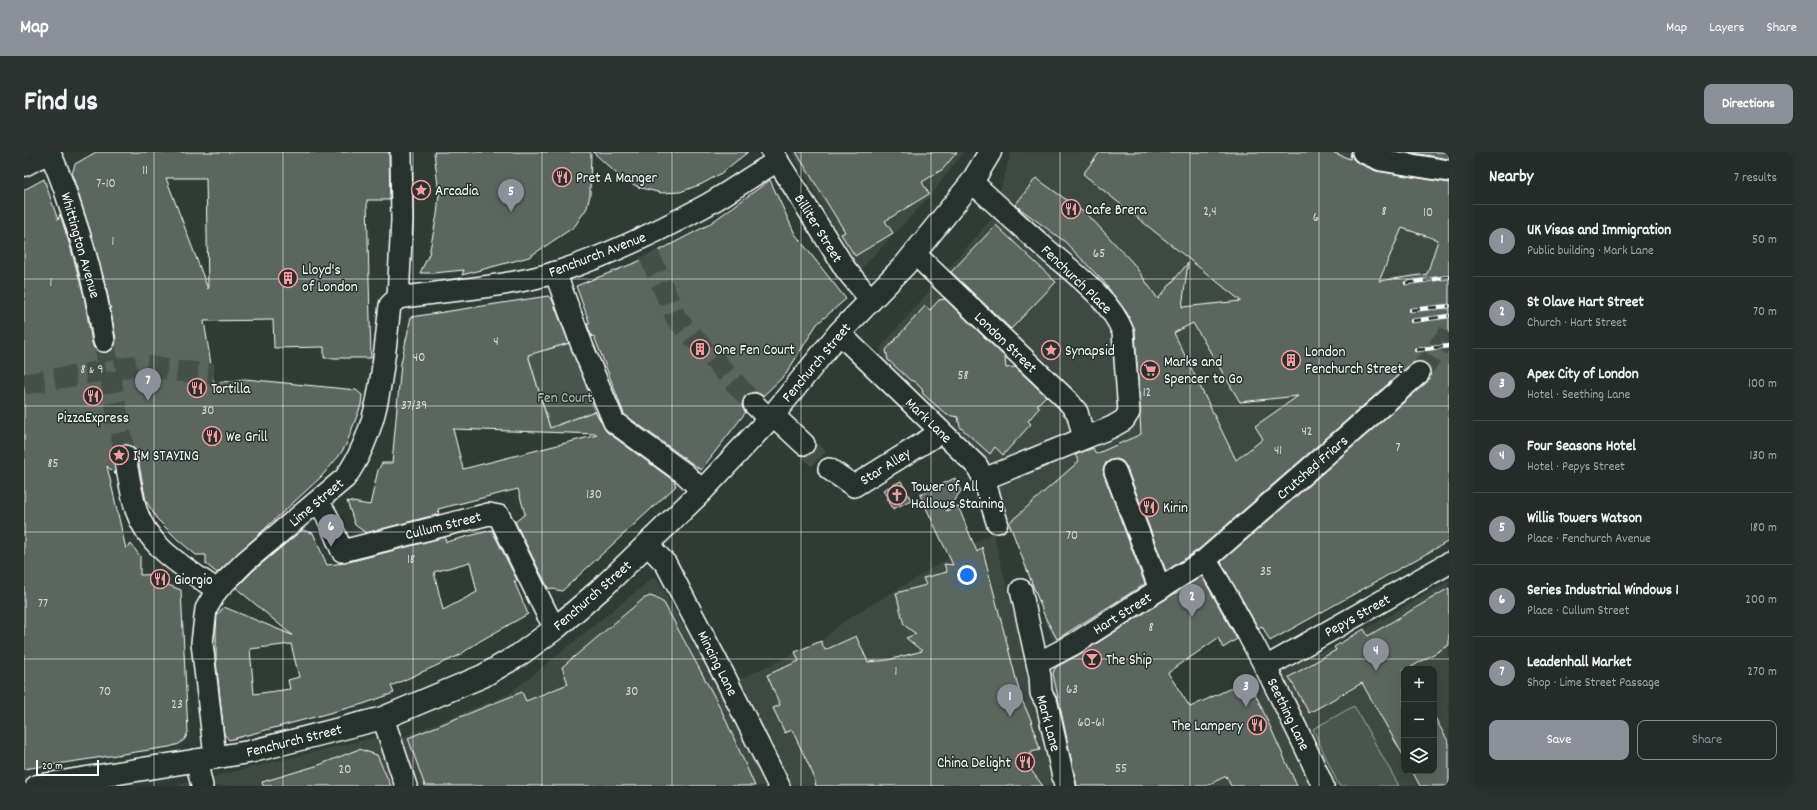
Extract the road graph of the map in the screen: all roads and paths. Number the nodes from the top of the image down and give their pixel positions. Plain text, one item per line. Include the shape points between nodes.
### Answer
1 (49, 152) edge
2 (401, 152) edge
3 (990, 152) edge
4 (1363, 152) edge
5 (775, 156) edge
6 (24, 165) edge
7 (1449, 171) edge
8 (972, 182) junction
9 (915, 254) junction
10 (555, 272) junction
11 (398, 298) junction
12 (871, 300) junction
13 (838, 333) junction
14 (104, 341) tunnel mouth
15 (1419, 373) tunnel mouth
16 (754, 404) tunnel mouth
17 (771, 417) junction
18 (941, 432) junction
19 (1090, 435) junction
20 (804, 444) tunnel mouth
21 (125, 456) tunnel mouth
22 (829, 469) tunnel mouth
23 (1115, 471) dead end
24 (984, 479) junction
25 (702, 491) junction
26 (318, 502) junction
27 (997, 522) dead end
28 (648, 545) junction
29 (1205, 560) junction
30 (1449, 563) edge
31 (1160, 589) junction
32 (217, 590) junction
33 (1020, 590) dead end
34 (556, 628) junction
35 (1038, 663) junction
36 (1266, 667) junction
37 (383, 718) junction
38 (206, 758) junction
39 (37, 786) edge
40 (202, 786) edge
41 (406, 786) edge
42 (779, 786) edge
43 (1065, 786) edge
44 (1323, 786) edge

1 - 6 street
1 - 14 street, Whittington Avenue via 60,174 88,264
2 - 11 street, Lime Street via 402,220
3 - 8 street, Fenchurch Street
4 - 7 street via 1381,160
5 - 10 street, Fenchurch Avenue via 646,246 594,258
5 - 12 street, Billiter Street via 846,270
8 - 9 street, Fenchurch Street
8 - 19 street, Fenchurch Place via 1088,286 1119,321 1123,332 1129,412 1124,420 1112,428
9 - 12 street, Fenchurch Street
9 - 19 street, London Street via 1067,400
10 - 11 street, Fenchurch Avenue via 511,282
10 - 25 street via 614,422 685,474
11 - 26 street, Lime Street via 390,305 377,408 366,441 345,478
12 - 13 street, Fenchurch Street
13 - 17 street, Fenchurch Street
13 - 18 street, Mark Lane
15 - 29 street, Crutched Friars
16 - 17 street
17 - 20 street
17 - 25 street, Fenchurch Street
18 - 22 street, Star Alley via 854,486
18 - 24 street, Mark Lane via 977,466
19 - 24 street
21 - 32 street via 137,511 152,539 175,561
23 - 31 street
24 - 27 street, Mark Lane
25 - 28 street, Fenchurch Street
26 - 32 street, Lime Street via 257,551
26 - 34 street, Cullum Street via 342,551 443,524 489,514 499,516
28 - 34 street, Fenchurch Street
28 - 42 street, Mincing Lane via 666,564
29 - 31 street, Hart Street
29 - 36 street, Seething Lane
30 - 36 street, Pepys Street
31 - 35 street, Hart Street via 1074,644
32 - 38 street, Lime Street via 206,609 202,634
33 - 35 street, Mark Lane
34 - 37 street, Fenchurch Street via 519,655 483,676
35 - 43 street, Mark Lane via 1040,687 1047,704
36 - 44 street, Seething Lane via 1297,727
37 - 38 street, Fenchurch Street via 262,749
37 - 41 street
38 - 39 street, Fenchurch Street
38 - 40 street, Lime Street

